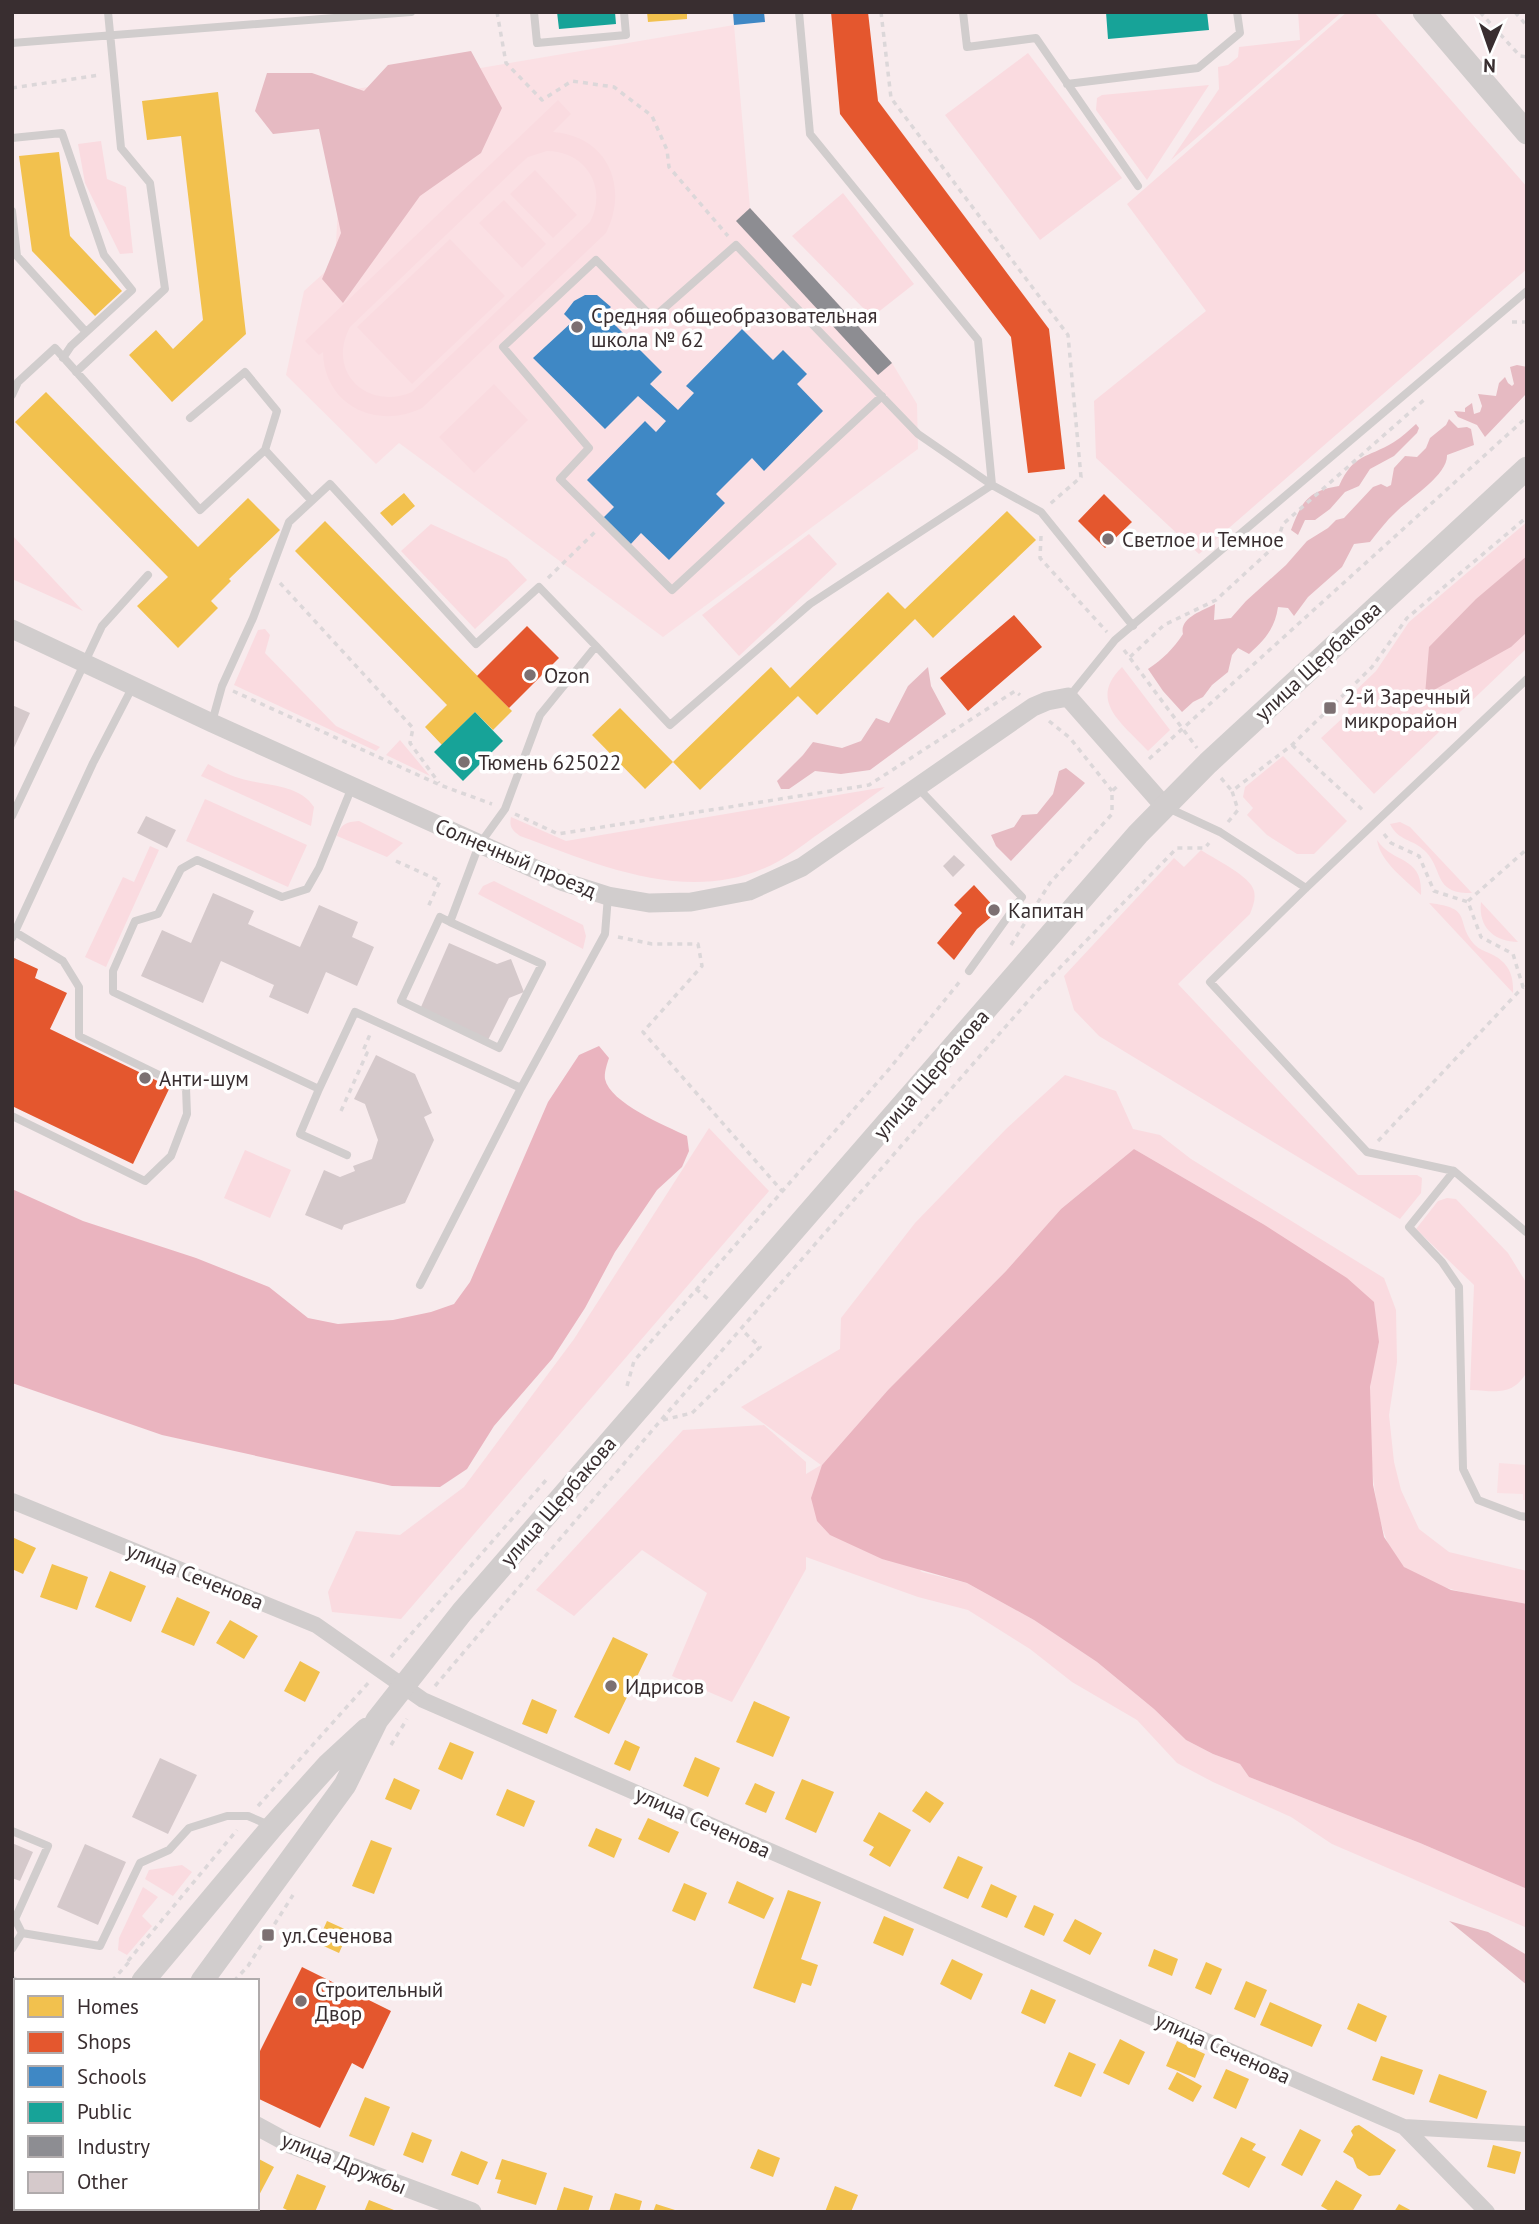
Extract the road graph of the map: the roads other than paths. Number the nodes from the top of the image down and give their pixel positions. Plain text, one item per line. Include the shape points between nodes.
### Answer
1 (108, 12) edge
2 (411, 12) edge
3 (534, 12) edge
4 (624, 12) edge
5 (799, 12) edge
6 (963, 12) edge
7 (1237, 12) edge
8 (1424, 12) edge
9 (111, 36) junction
10 (12, 43) edge
11 (1067, 84) junction
12 (1527, 133) edge
13 (12, 138) edge
14 (1138, 187) dead end
15 (12, 211) edge
16 (1527, 291) edge
17 (86, 332) junction
18 (63, 358) junction
19 (76, 372) junction
20 (15, 379) edge
21 (12, 395) edge
22 (882, 396) junction
23 (190, 418) dead end
24 (265, 450) junction
25 (1527, 468) edge
26 (992, 485) junction
27 (312, 500) junction
28 (148, 575) dead end
29 (1133, 625) junction
30 (12, 629) edge
31 (596, 646) junction
32 (84, 662) junction
33 (1527, 679) edge
34 (133, 686) junction
35 (1068, 697) junction
36 (212, 723) junction
37 (917, 786) junction
38 (352, 787) junction
39 (1164, 806) junction
40 (12, 816) edge
41 (479, 845) junction
42 (1306, 888) junction
43 (608, 896) junction
44 (450, 922) junction
45 (14, 935) edge
46 (970, 971) road end
47 (521, 1088) junction
48 (319, 1089) junction
49 (12, 1116) edge
50 (347, 1155) dead end
51 (1454, 1171) junction
52 (1527, 1231) edge
53 (420, 1284) dead end
54 (12, 1501) edge
55 (1527, 1517) edge
56 (402, 1687) junction
57 (377, 1720) junction
58 (273, 1826) junction
59 (12, 1831) edge
60 (22, 1933) junction
61 (12, 1949) edge
62 (208, 1978) edge
63 (145, 1979) edge
64 (259, 2127) edge
65 (1404, 2127) junction
66 (1527, 2134) edge
67 (472, 2212) edge
68 (1487, 2212) edge

1 - 9 lane
2 - 9 lane
3 - 4 lane via 537,44 626,35
5 - 26 lane via 810,134 978,340
6 - 11 lane via 967,47 1036,38
7 - 11 lane via 1240,33 1198,68
8 - 12 main road
9 - 10 lane
9 - 19 lane via 121,148 150,183 165,289
11 - 14 lane
13 - 17 lane via 62,133 104,254 132,290
15 - 17 lane via 17,256
16 - 29 lane
17 - 18 lane
18 - 19 lane
18 - 20 lane via 55,348
19 - 24 lane via 200,510
20 - 21 lane
22 - 22 lane via 736,245 653,318 596,260 503,347 589,448 560,479 672,590
22 - 26 lane via 918,434
23 - 24 lane via 245,372 277,411
24 - 27 lane
25 - 39 main road, улица Щербакова
26 - 29 lane via 1041,512
26 - 31 lane via 810,604 670,725
27 - 31 lane via 330,484 476,644 539,587
27 - 36 lane via 289,522 222,686
28 - 32 lane via 102,626
29 - 35 lane
30 - 32 street, Солнечный проезд
31 - 41 lane via 540,715 505,809
32 - 34 street, Солнечный проезд
32 - 40 lane
33 - 42 lane
34 - 36 street, Солнечный проезд
34 - 45 lane
35 - 37 street, Солнечный проезд via 1033,707
35 - 39 street
36 - 38 street, Солнечный проезд
37 - 43 street, Солнечный проезд via 802,867 750,891 691,902 649,903
37 - 46 lane via 1022,897
38 - 41 street, Солнечный проезд
38 - 48 lane via 307,889 282,897 197,860 181,869 158,914 135,921 113,971 113,992
39 - 42 lane via 1220,832
39 - 56 main road, улица Щербакова via 462,1612
41 - 43 street, Солнечный проезд
41 - 44 lane
42 - 51 lane via 1210,982 1367,1152
43 - 47 lane via 605,934
44 - 44 lane via 542,964 499,1048 401,1001 440,917
45 - 49 lane via 63,961 74,978 79,987 79,1036 186,1088 187,1114 171,1156 145,1181
47 - 48 lane via 355,1012
47 - 53 lane
48 - 50 lane via 300,1134
51 - 52 lane
51 - 55 lane via 1409,1227 1459,1287 1463,1469 1479,1500
54 - 56 street, улица Сеченова via 316,1625
56 - 57 main road, улица Щербакова
56 - 65 street, улица Сеченова
57 - 58 main road, улица Щербакова
57 - 62 main road, улица Щербакова via 345,1784
58 - 60 lane via 248,1816 227,1816 189,1828 169,1850 140,1863 100,1945
58 - 63 main road, улица Щербакова
59 - 60 lane via 48,1846 15,1919
60 - 61 lane
64 - 67 street, улица Дружбы via 301,2148
65 - 66 street, улица Сеченова
65 - 68 street, улица Сеченова

